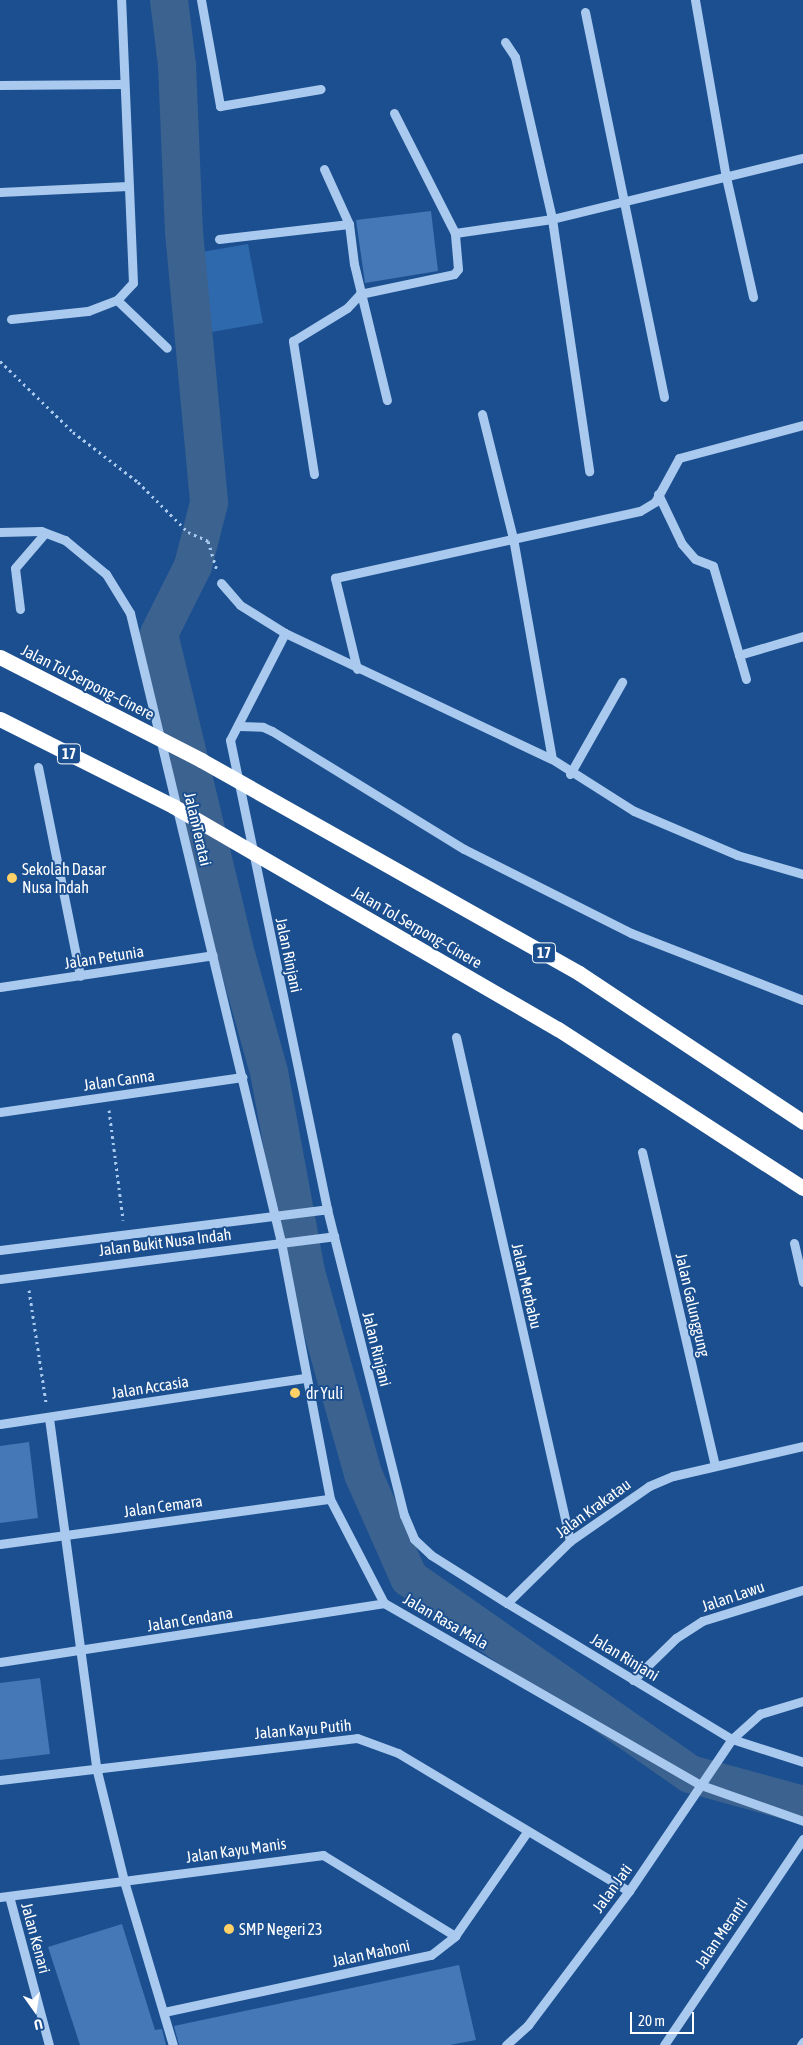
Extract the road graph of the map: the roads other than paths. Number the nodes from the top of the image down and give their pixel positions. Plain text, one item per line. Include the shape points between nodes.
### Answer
1 (121, 0) edge
2 (200, 0) edge
3 (695, 0) edge
4 (585, 12) dead end
5 (505, 42) dead end
6 (123, 84) junction
7 (0, 85) edge
8 (321, 89) dead end
9 (394, 113) dead end
10 (803, 158) edge
11 (324, 169) dead end
12 (726, 177) junction
13 (128, 186) junction
14 (0, 192) edge
15 (622, 201) junction
16 (552, 219) junction
17 (349, 224) junction
18 (455, 233) junction
19 (219, 239) dead end
20 (360, 294) junction
21 (753, 297) dead end
22 (117, 300) junction
23 (11, 319) dead end
24 (167, 348) dead end
25 (664, 396) dead end
26 (387, 400) dead end
27 (482, 414) dead end
28 (803, 425) edge
29 (589, 471) dead end
30 (314, 474) dead end
31 (658, 494) junction
32 (0, 532) edge
33 (45, 533) junction
34 (513, 538) junction
35 (221, 583) road end
36 (20, 609) dead end
37 (284, 633) junction
38 (803, 636) edge
39 (739, 655) junction
40 (0, 657) edge
41 (357, 669) junction
42 (746, 679) dead end
43 (622, 682) dead end
44 (0, 719) edge
45 (239, 726) junction
46 (552, 759) junction
47 (38, 767) dead end
48 (570, 774) junction
49 (803, 874) edge
50 (213, 955) junction
51 (80, 976) junction
52 (0, 987) edge
53 (803, 1000) edge
54 (456, 1036) dead end
55 (242, 1077) junction
56 (0, 1112) edge
57 (803, 1122) edge
58 (642, 1152) dead end
59 (803, 1188) edge
60 (324, 1209) junction
61 (277, 1213) junction
62 (332, 1237) junction
63 (284, 1242) junction
64 (794, 1243) dead end
65 (0, 1250) edge
66 (0, 1278) edge
67 (803, 1282) edge
68 (305, 1378) junction
69 (49, 1418) junction
70 (0, 1424) edge
71 (803, 1446) edge
72 (715, 1465) junction
73 (330, 1499) junction
74 (65, 1534) junction
75 (570, 1541) junction
76 (0, 1544) edge
77 (803, 1590) edge
78 (384, 1603) junction
79 (506, 1603) junction
80 (83, 1651) junction
81 (0, 1662) edge
82 (633, 1680) junction
83 (803, 1701) edge
84 (732, 1739) junction
85 (803, 1762) edge
86 (96, 1767) junction
87 (0, 1780) edge
88 (702, 1783) junction
89 (803, 1821) edge
90 (527, 1832) junction
91 (803, 1838) edge
92 (124, 1881) junction
93 (629, 1892) junction
94 (4, 1896) edge
95 (455, 1936) junction
96 (164, 2012) junction
97 (49, 2045) edge
98 (173, 2045) edge
99 (506, 2045) edge
100 (664, 2045) edge

1 - 6 street
2 - 8 street via 220,106
3 - 12 street
4 - 15 street
5 - 16 street via 515,58
6 - 7 street
6 - 13 street
9 - 18 street
10 - 12 street
11 - 17 street
12 - 15 street
12 - 21 street
13 - 14 street
13 - 22 street via 133,283
15 - 16 street
15 - 25 street
16 - 18 street
16 - 29 street
17 - 19 street
17 - 20 street
18 - 20 street via 458,270 454,274
20 - 26 street
20 - 30 street via 347,308 293,341
22 - 23 street via 88,311
22 - 24 street
27 - 34 street
28 - 31 street via 679,458
31 - 34 street via 655,502 640,511
31 - 39 street via 682,544 695,559 713,566
32 - 33 street, Jalan Teratai
33 - 36 street via 15,568
33 - 50 street, Jalan Teratai via 65,540 93,560 130,613
34 - 41 street via 335,578
34 - 46 street
35 - 37 street via 240,605
37 - 41 street
37 - 45 street, Jalan Rinjani
38 - 39 street
39 - 42 street
40 - 57 highway, Jalan Tol Serpong–Cinere / 17 via 275,802 579,973
41 - 46 street
43 - 48 street
44 - 59 highway, Jalan Tol Serpong–Cinere / 17 via 137,788 558,1029
45 - 53 street via 272,731 464,849 623,929
45 - 60 street, Jalan Rinjani via 230,740
46 - 48 street
47 - 51 street
48 - 49 street via 634,811 712,844
50 - 51 street, Jalan Petunia
50 - 55 street, Jalan Teratai
51 - 52 street, Jalan Petunia
54 - 75 street, Jalan Merbabu
55 - 56 street, Jalan Canna
55 - 61 street, Jalan Teratai
58 - 72 street, Jalan Galunggung
60 - 61 street, Jalan Bukit Nusa Indah
60 - 62 street, Jalan Rinjani
61 - 63 street, Jalan Rasa Mala
61 - 65 street, Jalan Bukit Nusa Indah
62 - 63 street, Jalan Bukit Nusa Indah
62 - 79 street, Jalan Rinjani via 404,1515 414,1539 431,1555
63 - 66 street, Jalan Bukit Nusa Indah
63 - 68 street, Jalan Rasa Mala
64 - 67 street
68 - 69 street, Jalan Accasia
68 - 73 street, Jalan Rasa Mala
69 - 70 street, Jalan Accasia
69 - 74 street
71 - 72 street, Jalan Krakatau
72 - 75 street, Jalan Krakatau via 649,1486
73 - 74 street, Jalan Cemara
73 - 78 street, Jalan Rasa Mala
74 - 76 street, Jalan Cemara
74 - 80 street
75 - 79 street, Jalan Krakatau
77 - 82 street, Jalan Lawu via 702,1621 676,1638
78 - 80 street, Jalan Cendana
78 - 88 street, Jalan Rasa Mala
79 - 82 street, Jalan Rinjani
80 - 81 street, Jalan Cendana
80 - 86 street
82 - 84 street, Jalan Rinjani
83 - 84 street, Jalan Jati via 760,1714
84 - 85 street, Jalan Rinjani
84 - 88 street, Jalan Jati
86 - 87 street, Jalan Kayu Putih
86 - 90 street, Jalan Kayu Putih via 357,1738 398,1753
86 - 92 street
88 - 89 street, Jalan Rasa Mala
88 - 93 street, Jalan Jati
90 - 93 street, Jalan Kayu Putih
90 - 95 street, Jalan Mahoni
91 - 100 street, Jalan Meranti
92 - 94 street, Jalan Kayu Manis
92 - 95 street, Jalan Kayu Manis via 323,1854
92 - 96 street
93 - 99 street, Jalan Jati via 528,2025
94 - 97 street, Jalan Kenari
95 - 96 street, Jalan Mahoni via 431,1955
96 - 98 street

